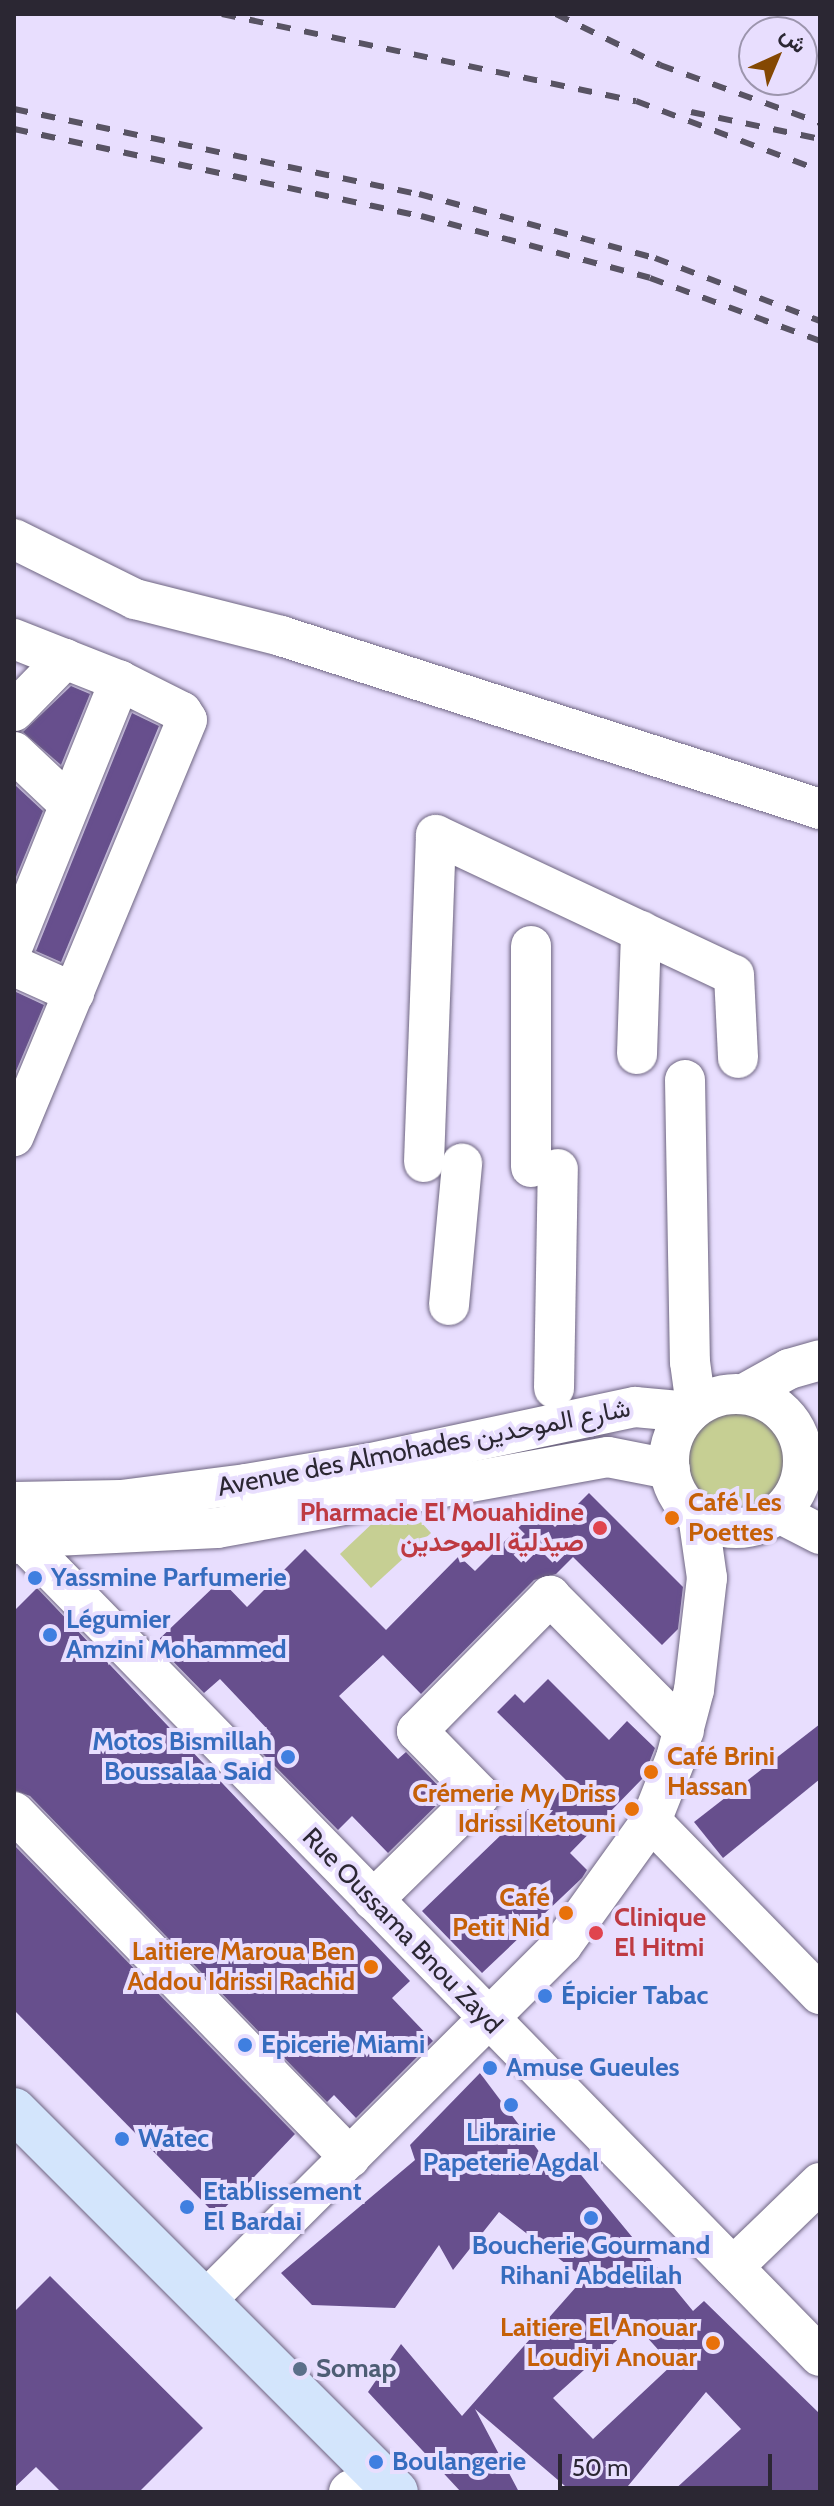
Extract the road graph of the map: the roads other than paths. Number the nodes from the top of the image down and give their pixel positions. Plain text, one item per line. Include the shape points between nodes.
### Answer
1 (14, 539) edge
2 (14, 639) edge
3 (65, 659) junction
4 (120, 681) junction
5 (15, 707) edge
6 (14, 752) edge
7 (68, 803) junction
8 (820, 809) edge
9 (26, 868) edge
10 (641, 931) junction
11 (14, 943) edge
12 (531, 946) dead end
13 (14, 966) edge
14 (74, 993) junction
15 (637, 1054) dead end
16 (738, 1058) dead end
17 (685, 1080) dead end
18 (14, 1136) edge
19 (449, 1305) dead end
20 (820, 1360) edge
21 (554, 1388) dead end
22 (713, 1402) junction
23 (670, 1469) junction
24 (795, 1489) edge
25 (698, 1515) junction
26 (16, 1530) edge
27 (820, 1534) edge
28 (707, 1578) junction
29 (684, 1731) junction
30 (14, 1812) edge
31 (651, 1821) junction
32 (373, 1900) junction
33 (820, 1994) edge
34 (489, 2020) junction
35 (14, 2110) edge
36 (14, 2153) edge
37 (350, 2158) junction
38 (820, 2183) edge
39 (733, 2267) junction
40 (204, 2302) junction
41 (820, 2356) edge
42 (351, 2491) edge
43 (396, 2492) edge

1 - 8 street via 135,599 281,636
2 - 3 street
3 - 4 street
3 - 5 street
4 - 7 street
4 - 14 street via 182,712 187,720
6 - 7 street
7 - 9 street
9 - 11 street
10 - 15 street
10 - 16 street via 734,975
10 - 19 street via 436,835
12 - 21 street
13 - 14 street
14 - 18 street
17 - 22 street via 690,1362
20 - 22 street
22 - 23 street via 677,1429
22 - 24 street via 780,1410 801,1444
22 - 26 street, Avenue des Almohades شارع الموحدين via 635,1407 246,1484 121,1500
23 - 25 street via 675,1487
23 - 26 street, Avenue des Almohades شارع الموحدين via 608,1457 217,1528
24 - 25 street via 713,1523
24 - 27 street
24 - 28 street
25 - 28 street
26 - 32 street, Rue Oussama Bnou Zayd
28 - 29 street
29 - 31 street
29 - 32 street via 550,1596 417,1731 480,1795
30 - 37 street
31 - 33 street
31 - 34 street via 562,1945
32 - 34 street, Rue Oussama Bnou Zayd
34 - 37 street
34 - 39 street, Rue Oussama Bnou Zayd
35 - 40 main road
36 - 42 main road
37 - 40 street
38 - 39 street
39 - 41 street, Rue Oussama Bnou Zayd
40 - 43 main road

